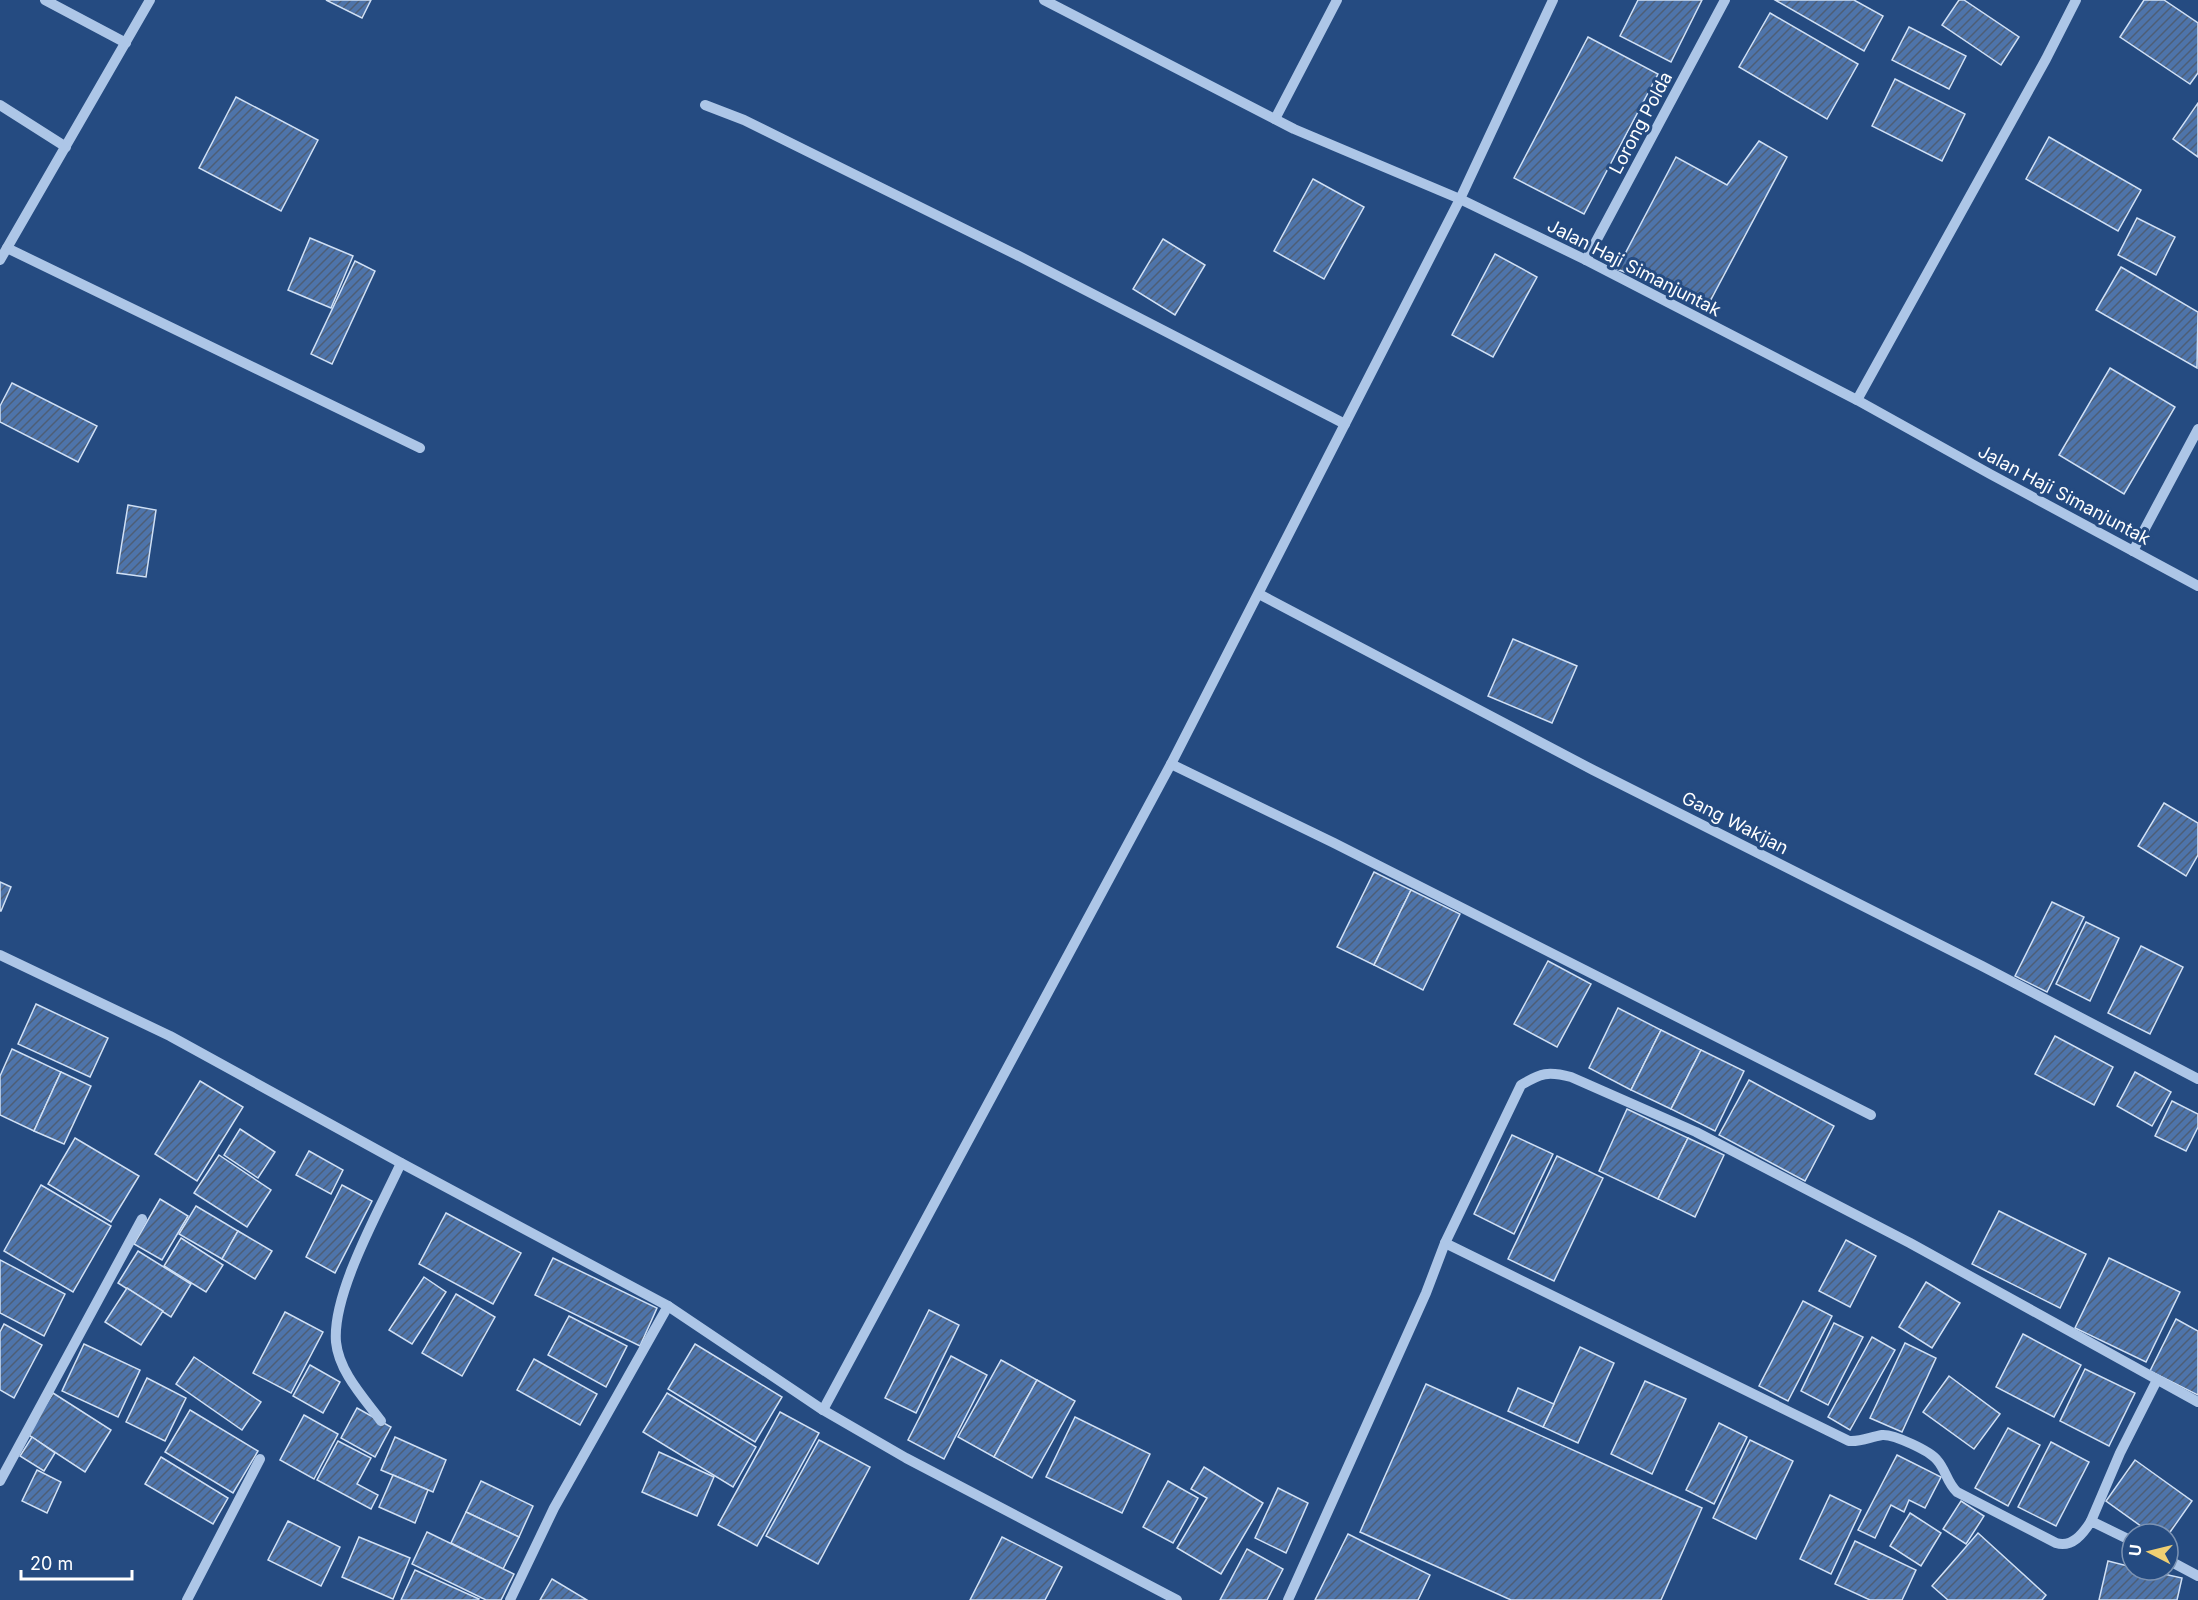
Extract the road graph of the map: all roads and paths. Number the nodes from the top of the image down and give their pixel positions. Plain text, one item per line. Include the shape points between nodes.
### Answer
1 (45, 0) edge
2 (150, 0) edge
3 (1044, 0) edge
4 (1337, 0) edge
5 (1553, 0) edge
6 (1725, 0) edge
7 (2076, 0) edge
8 (126, 43) junction
9 (0, 105) edge
10 (705, 105) dead end
11 (1275, 119) junction
12 (66, 147) junction
13 (1460, 199) junction
14 (7, 248) junction
15 (0, 260) edge
16 (1586, 261) junction
17 (1857, 400) junction
18 (1345, 424) junction
19 (2198, 429) edge
20 (420, 448) dead end
21 (2133, 551) junction
22 (2198, 586) edge
23 (1258, 594) junction
24 (1171, 764) junction
25 (0, 955) edge
26 (2198, 1079) edge
27 (1872, 1115) dead end
28 (401, 1163) junction
29 (142, 1219) dead end
30 (1445, 1243) junction
31 (668, 1306) junction
32 (2157, 1380) junction
33 (2198, 1402) edge
34 (823, 1410) junction
35 (381, 1421) dead end
36 (260, 1459) dead end
37 (0, 1481) edge
38 (2091, 1521) junction
39 (2120, 1535) edge
40 (2180, 1566) edge
41 (2198, 1576) edge
42 (187, 1600) edge
43 (510, 1600) edge
44 (1177, 1600) edge
45 (1288, 1600) edge

1 - 8 street
2 - 8 street
3 - 11 street, Jalan Haji Simanjuntak
4 - 11 street
5 - 13 street
6 - 16 street, Lorong Polda
7 - 17 street
8 - 12 street
9 - 12 street
10 - 18 street via 744,120 1007,249
11 - 13 street, Jalan Haji Simanjuntak
12 - 14 street
13 - 16 street, Jalan Haji Simanjuntak
13 - 18 street
14 - 15 street
14 - 20 street
16 - 17 street, Jalan Haji Simanjuntak
17 - 21 street, Jalan Haji Simanjuntak
18 - 23 street
19 - 21 street
21 - 22 street, Jalan Haji Simanjuntak
23 - 24 street
23 - 26 street, Gang Wakijan
24 - 27 street
24 - 34 street
25 - 28 street via 170,1036
28 - 31 street
28 - 35 street via 361,1247 337,1312 336,1344 347,1375
29 - 37 street
30 - 32 street via 1521,1085 1539,1074 1555,1073 1696,1132 1910,1242
30 - 38 street via 1849,1441 1882,1435 1896,1437 1935,1457 1958,1492 2056,1543 2074,1540
30 - 45 street
31 - 34 street
31 - 43 street via 554,1508
32 - 33 street
32 - 38 street
34 - 44 street via 906,1458
36 - 42 street
38 - 39 street
40 - 41 street

